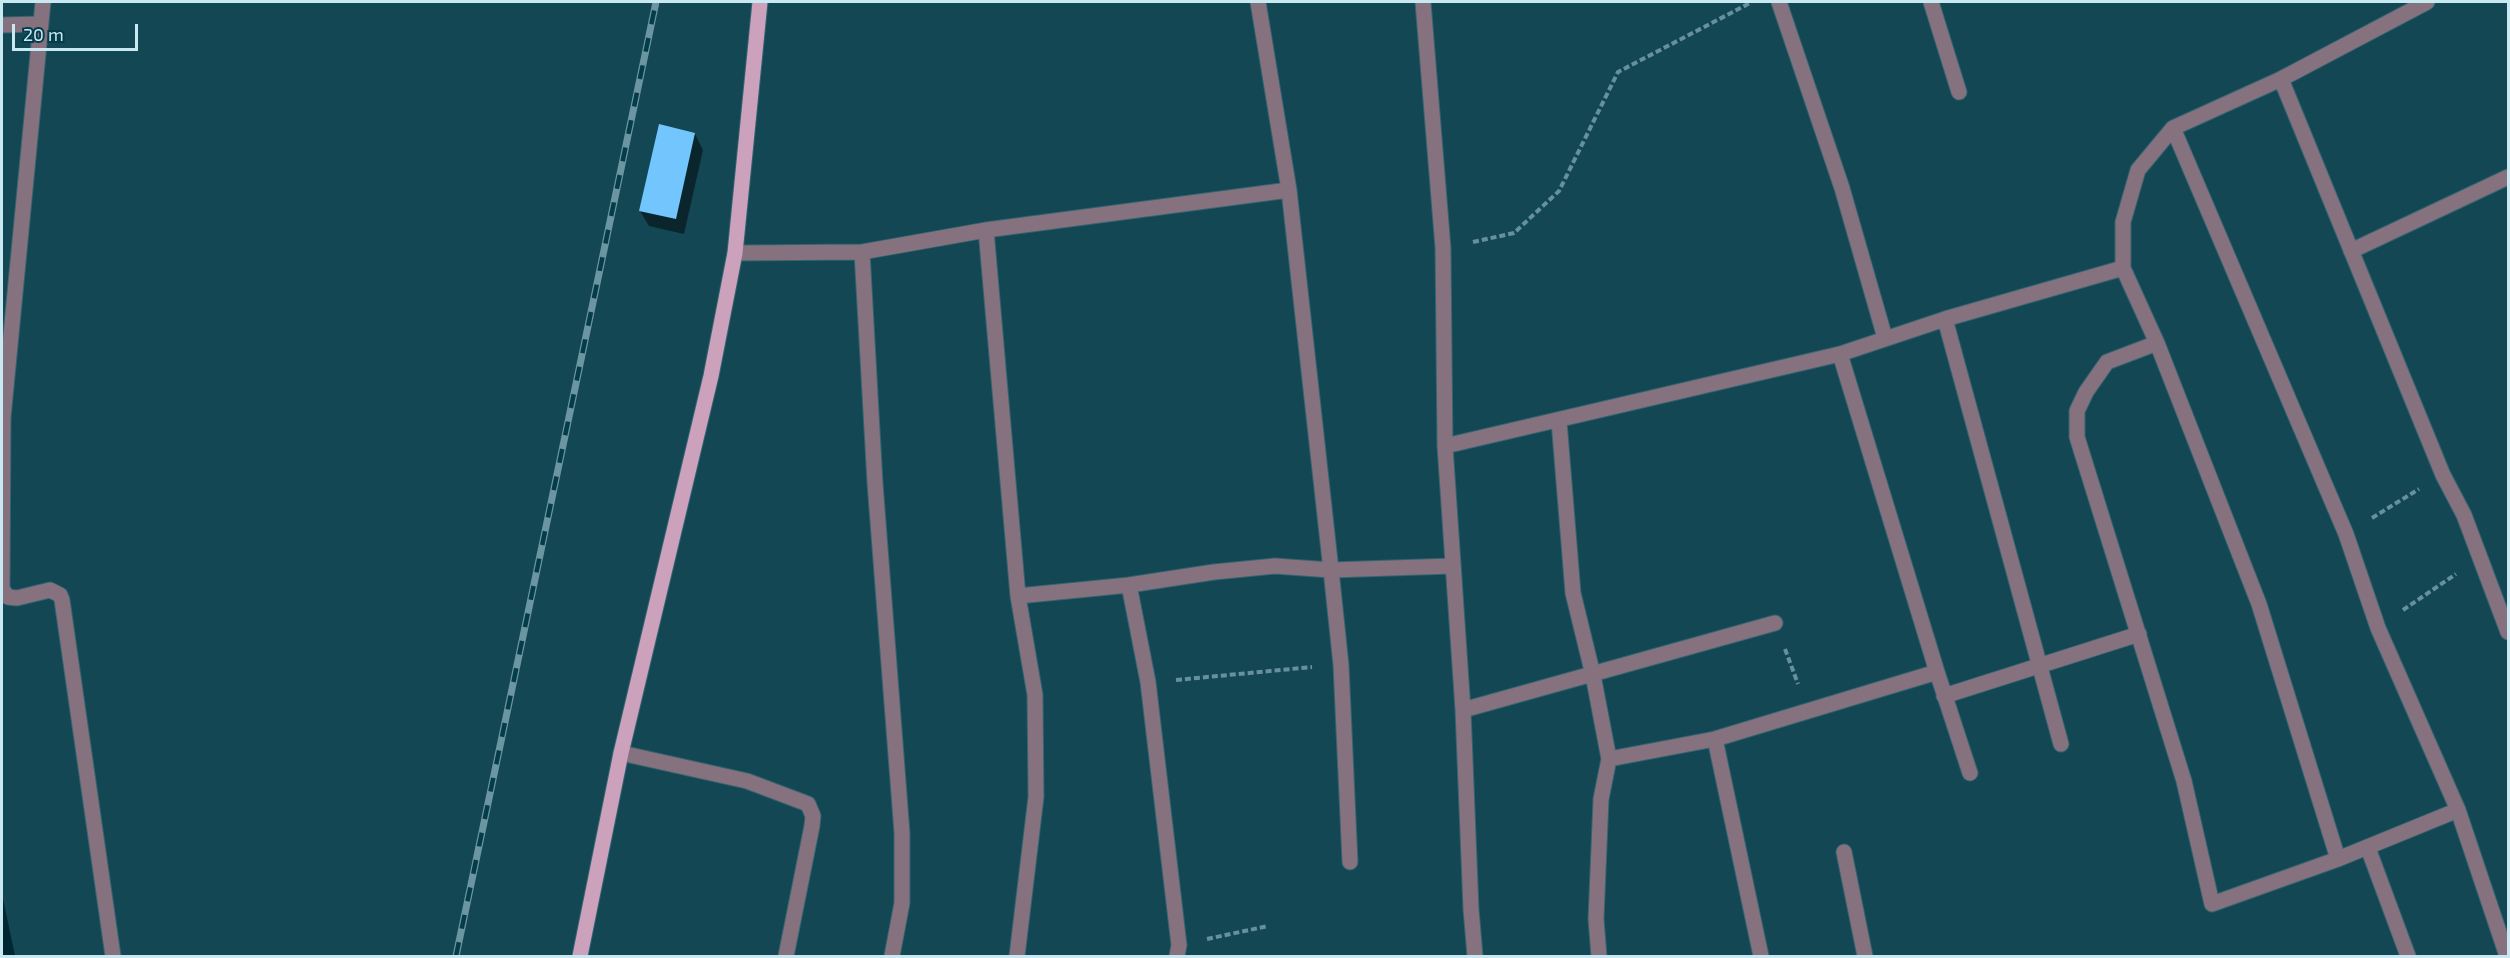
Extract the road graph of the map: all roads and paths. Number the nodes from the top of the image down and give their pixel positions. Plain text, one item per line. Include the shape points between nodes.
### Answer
1 (42, 2) edge
2 (760, 2) edge
3 (1258, 2) edge
4 (1423, 2) edge
5 (1752, 2) edge
6 (1779, 2) edge
7 (1931, 2) edge
8 (2427, 2) edge
9 (40, 24) junction
10 (2, 25) edge
11 (2281, 79) junction
12 (1959, 92) dead end
13 (2173, 128) junction
14 (2508, 177) edge
15 (1289, 190) junction
16 (986, 230) junction
17 (1443, 248) junction
18 (2351, 251) junction
19 (862, 252) junction
20 (735, 253) junction
21 (2123, 268) junction
22 (1945, 319) junction
23 (1885, 338) junction
24 (2157, 343) junction
25 (1840, 354) junction
26 (1559, 421) junction
27 (1445, 446) junction
28 (2443, 475) junction
29 (2346, 534) junction
30 (2480, 558) junction
31 (1452, 566) junction
32 (1331, 570) junction
33 (1129, 585) junction
34 (1018, 596) junction
35 (1775, 623) joint
36 (2378, 628) junction
37 (2508, 632) edge
38 (2139, 634) junction
39 (1341, 665) junction
40 (2039, 667) junction
41 (1937, 672) junction
42 (1593, 675) junction
43 (1148, 682) junction
44 (1944, 696) junction
45 (1463, 710) junction
46 (1808, 711) junction
47 (1715, 739) junction
48 (2061, 744) dead end
49 (621, 753) junction
50 (1609, 759) junction
51 (1970, 773) dead end
52 (2458, 810) junction
53 (2368, 848) junction
54 (1844, 852) dead end
55 (2338, 859) junction
56 (1350, 862) dead end
57 (1268, 926) dead end
58 (1178, 951) edge
59 (113, 957) edge
60 (580, 957) edge
61 (786, 957) edge
62 (892, 957) edge
63 (1017, 957) edge
64 (1475, 957) edge
65 (1599, 957) edge
66 (1761, 957) edge
67 (1864, 957) edge
68 (2408, 957) edge
69 (2507, 957) edge

1 - 9 street
2 - 20 main road
3 - 15 street
4 - 17 street
5 - 17 path via 1618,72 1559,191 1514,233
6 - 23 street via 1842,188
7 - 12 street
8 - 11 street
9 - 10 street
9 - 59 street via 3,418 2,589 8,597 17,598 50,590 62,600
11 - 13 street
11 - 18 street
13 - 21 street via 2138,170 2123,222
13 - 29 street
14 - 18 street
15 - 16 street
15 - 32 street
16 - 19 street
16 - 34 street
17 - 27 street
18 - 28 street
19 - 20 street
19 - 62 street via 902,833 902,903
20 - 49 main road via 711,376
21 - 22 street
21 - 24 street
22 - 23 street
22 - 40 street
23 - 25 street
24 - 38 street via 2107,362 2077,411 2077,437
24 - 55 street via 2259,604
25 - 26 street
25 - 41 street
26 - 27 street
26 - 42 street via 1573,593
27 - 31 street
28 - 29 path
28 - 30 street
29 - 36 street
30 - 36 path
30 - 37 street
31 - 32 street
31 - 45 street
32 - 33 street via 1275,566
32 - 39 street
33 - 34 street
33 - 43 street
34 - 63 street via 1035,695 1036,797
35 - 42 street
35 - 46 path
36 - 52 street
38 - 40 street
38 - 55 street via 2184,781 2212,904
39 - 43 path
39 - 56 street
40 - 44 street
40 - 48 street
41 - 44 street
41 - 46 street
42 - 45 street
42 - 50 street
43 - 58 street
44 - 51 street
45 - 64 street
46 - 47 street
47 - 50 street
47 - 66 street
49 - 60 main road
49 - 61 street via 747,781 808,804 812,826
50 - 65 street via 1601,799 1596,919
52 - 53 street
52 - 69 street
53 - 55 street
53 - 68 street
54 - 67 street
57 - 58 path

